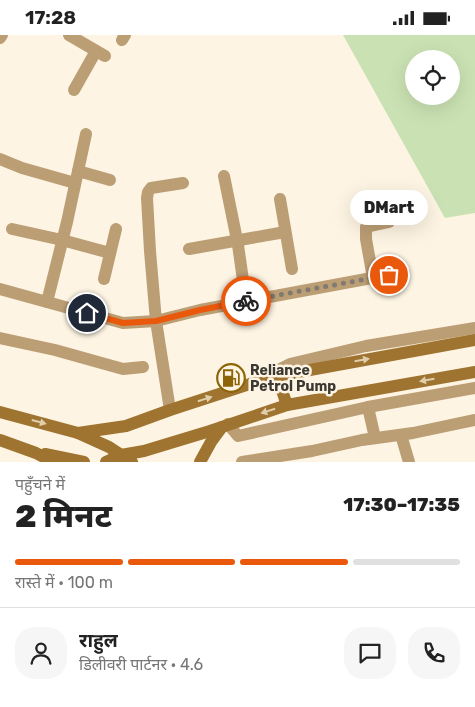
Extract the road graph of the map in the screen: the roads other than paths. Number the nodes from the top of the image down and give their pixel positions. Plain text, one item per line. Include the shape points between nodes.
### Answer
1 (2, 35) edge
2 (69, 35) edge
3 (0, 38) edge
4 (74, 90) dead end
5 (86, 134) dead end
6 (0, 159) edge
7 (224, 176) dead end
8 (76, 177) junction
9 (110, 180) dead end
10 (183, 183) dead end
11 (280, 199) dead end
12 (389, 222) dead end
13 (12, 229) dead end
14 (116, 229) dead end
15 (285, 232) junction
16 (62, 240) junction
17 (237, 240) junction
18 (188, 249) dead end
19 (110, 253) junction
20 (292, 269) dead end
21 (404, 272) dead end
22 (374, 278) junction
23 (104, 279) dead end
24 (0, 289) edge
25 (246, 301) junction
26 (47, 303) junction
27 (156, 321) junction
28 (475, 328) edge
29 (0, 338) edge
30 (475, 340) edge
31 (143, 367) dead end
32 (475, 372) edge
33 (277, 376) junction
34 (259, 381) junction
35 (475, 388) edge
36 (287, 405) junction
37 (368, 407) junction
38 (170, 410) junction
39 (0, 412) edge
40 (474, 420) edge
41 (225, 425) junction
42 (126, 426) junction
43 (78, 433) junction
44 (402, 435) junction
45 (375, 438) junction
46 (0, 440) edge
47 (109, 447) junction
48 (36, 453) junction
49 (126, 459) edge
50 (285, 459) edge
51 (53, 462) edge
52 (84, 462) edge
53 (105, 462) edge
54 (200, 462) edge
55 (242, 462) edge
56 (409, 462) edge

1 - 3 street
2 - 4 street via 101,54
5 - 8 street
6 - 8 street via 22,168
7 - 17 street
8 - 9 street
8 - 16 street
10 - 27 street via 151,188 148,192
11 - 15 street
12 - 22 street via 366,227
13 - 16 street
14 - 19 street
15 - 17 street
15 - 20 street
16 - 19 street
16 - 26 street
17 - 18 street
17 - 25 street
19 - 23 street
21 - 22 street
22 - 25 street
24 - 26 street
25 - 27 street
26 - 27 street via 123,323
27 - 38 street
28 - 34 street via 366,346 300,362 285,366
29 - 31 street via 123,369
33 -> 30 main road
32 -> 36 main road
33 - 34 main road
33 - 36 main road
38 -> 34 main road
35 - 37 street
36 -> 41 main road
37 - 41 street via 238,436
37 - 45 street
38 - 42 main road
39 -> 43 main road
40 - 44 street
41 - 49 main road
41 - 54 main road
42 - 43 main road
42 - 47 main road
43 - 47 main road
44 - 45 street
44 - 56 street
45 - 50 street
46 - 48 main road
47 - 49 main road
47 - 53 main road
48 - 51 main road
48 - 52 main road
49 - 53 main road
50 - 55 street

